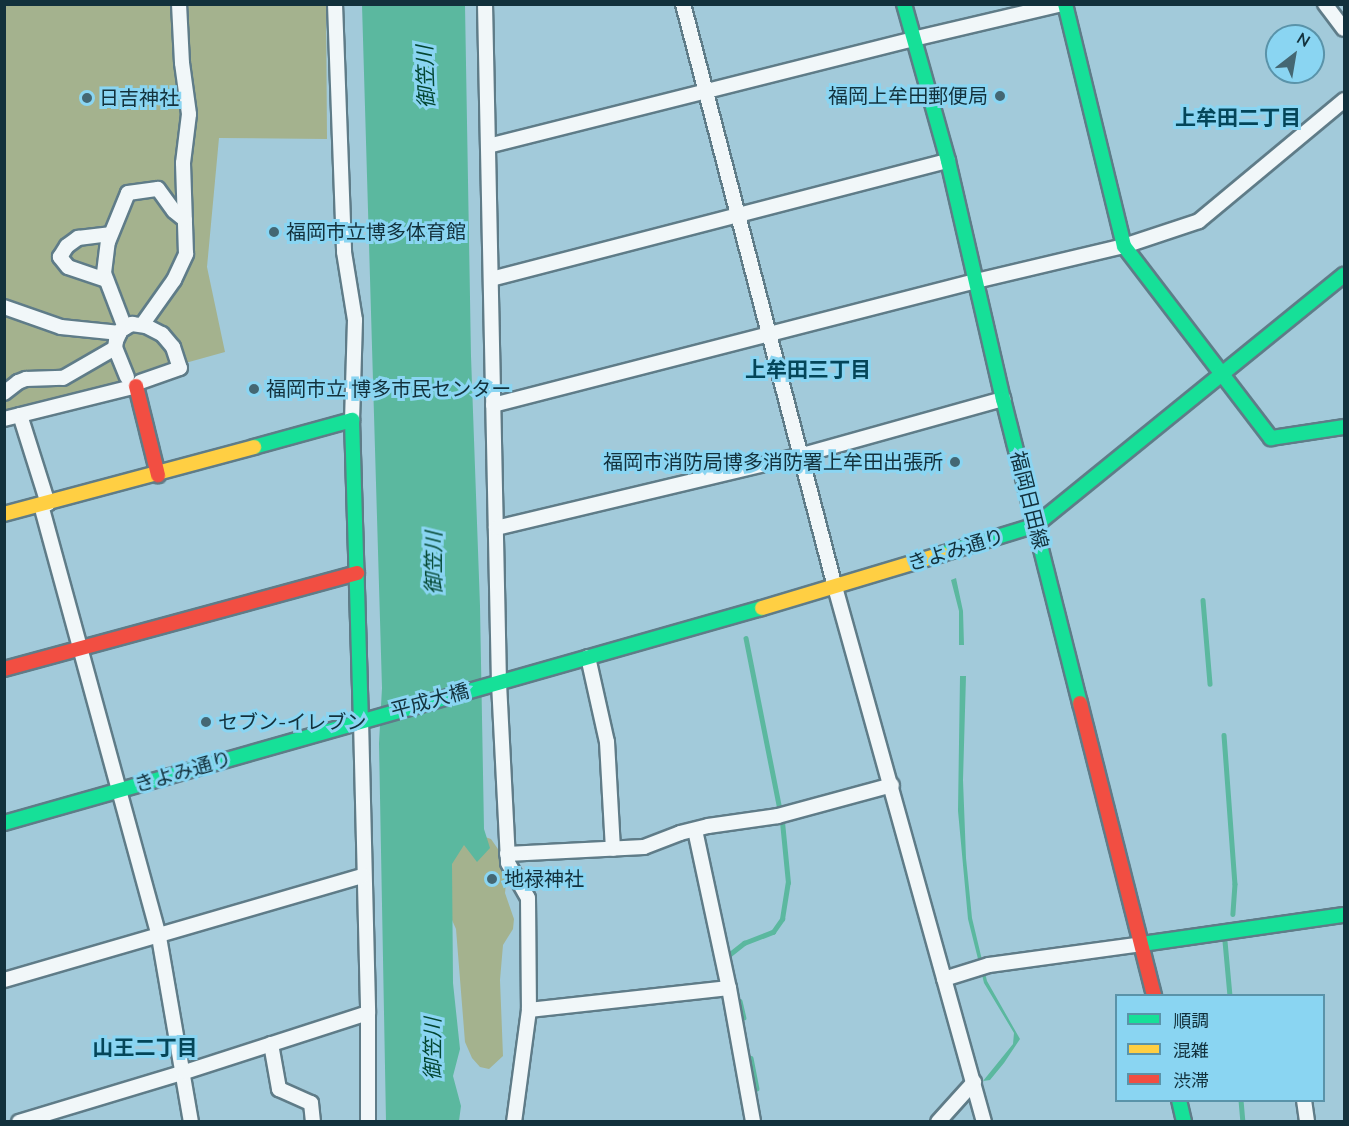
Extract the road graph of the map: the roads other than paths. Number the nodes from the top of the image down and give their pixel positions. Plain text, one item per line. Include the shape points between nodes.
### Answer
1 (179, 4) edge
2 (335, 4) edge
3 (485, 4) edge
4 (683, 4) edge
5 (904, 4) edge
6 (1063, 4) edge
7 (1325, 4) edge
8 (1344, 29) edge
9 (913, 39) junction
10 (705, 92) junction
11 (1344, 100) edge
12 (488, 146) junction
13 (948, 161) junction
14 (739, 213) junction
15 (185, 220) junction
16 (111, 234) junction
17 (1124, 246) junction
18 (1344, 277) edge
19 (491, 279) junction
20 (106, 280) junction
21 (976, 281) junction
22 (4, 307) edge
23 (142, 325) junction
24 (122, 331) junction
25 (770, 333) junction
26 (115, 348) junction
27 (1224, 374) junction
28 (134, 382) junction
29 (4, 393) edge
30 (1003, 399) junction
31 (493, 405) junction
32 (20, 415) junction
33 (4, 419) edge
34 (352, 420) junction
35 (1344, 427) edge
36 (802, 455) junction
37 (158, 475) junction
38 (44, 504) junction
39 (4, 514) edge
40 (1036, 525) junction
41 (496, 528) junction
42 (357, 573) junction
43 (835, 587) junction
44 (79, 648) junction
45 (588, 657) junction
46 (4, 669) edge
47 (499, 682) junction
48 (361, 720) junction
49 (892, 785) junction
50 (119, 790) junction
51 (4, 823) edge
52 (695, 830) junction
53 (613, 849) junction
54 (507, 854) junction
55 (363, 876) junction
56 (1344, 915) edge
57 (159, 937) junction
58 (1142, 944) junction
59 (944, 979) junction
60 (4, 980) edge
61 (729, 988) junction
62 (1154, 994) edge
63 (529, 1010) junction
64 (368, 1013) junction
65 (271, 1044) junction
66 (185, 1072) junction
67 (974, 1082) junction
68 (1179, 1102) edge
69 (1304, 1102) edge
70 (19, 1122) edge
71 (191, 1122) edge
72 (313, 1122) edge
73 (368, 1122) edge
74 (514, 1122) edge
75 (753, 1122) edge
76 (938, 1122) edge
77 (984, 1122) edge
78 (1184, 1122) edge
79 (1306, 1122) edge

1 - 15 street via 189,114 183,163
2 - 34 street via 344,252 355,320
3 - 12 street
4 - 10 street
5 - 9 street, 福岡日田線
6 - 9 street
6 - 17 street
7 - 8 street
9 - 10 street
9 - 13 street, 福岡日田線
10 - 12 street
10 - 14 street
11 - 17 street via 1199,221
12 - 19 street
13 - 14 street
13 - 21 street, 福岡日田線
14 - 19 street
14 - 25 street
15 - 16 street via 158,189 137,191 128,193
15 - 23 street via 186,254 174,280
16 - 20 street
16 - 20 street via 78,238 60,257 68,267
17 - 21 street
17 - 27 street
18 - 27 street, きよみ通り
19 - 31 street
20 - 24 street
21 - 25 street
21 - 30 street, 福岡日田線
22 - 24 street via 61,327
23 - 24 street via 132,324
23 - 28 street via 162,334 173,347 180,368
24 - 26 street
25 - 31 street
25 - 36 street
26 - 28 street
26 - 29 street via 63,378 26,379
27 - 35 street via 1271,438
27 - 40 street, きよみ通り
28 - 32 street
28 - 37 street
30 - 36 street
30 - 40 street, 福岡日田線
31 - 41 street
32 - 33 street
32 - 38 street
34 - 37 street
34 - 42 street
36 - 41 street
36 - 43 street
37 - 38 street
38 - 39 street
38 - 44 street
40 - 43 street, きよみ通り
40 - 58 street, 福岡日田線
41 - 47 street
42 - 44 street
42 - 48 street
43 - 45 street, きよみ通り
43 - 49 street
44 - 46 street
44 - 50 street
45 - 47 street, きよみ通り
45 - 53 street via 607,742
47 - 48 street, 平成大橋
47 - 54 street
48 - 50 street, きよみ通り
48 - 55 street
49 - 52 street via 778,816
49 - 59 street
50 - 51 street, きよみ通り
50 - 57 street
52 - 53 street via 644,847
52 - 61 street
53 - 54 street
54 - 63 street via 507,863 528,898
55 - 57 street
55 - 64 street
56 - 58 street
57 - 60 street
57 - 66 street
58 - 59 street via 989,965
58 - 62 street, 福岡日田線
59 - 67 street
61 - 63 street
61 - 75 street
63 - 74 street
64 - 65 street
64 - 73 street
65 - 66 street
65 - 72 street via 279,1089 311,1103
66 - 70 street
66 - 71 street
67 - 76 street
67 - 77 street
68 - 78 street
69 - 79 street

